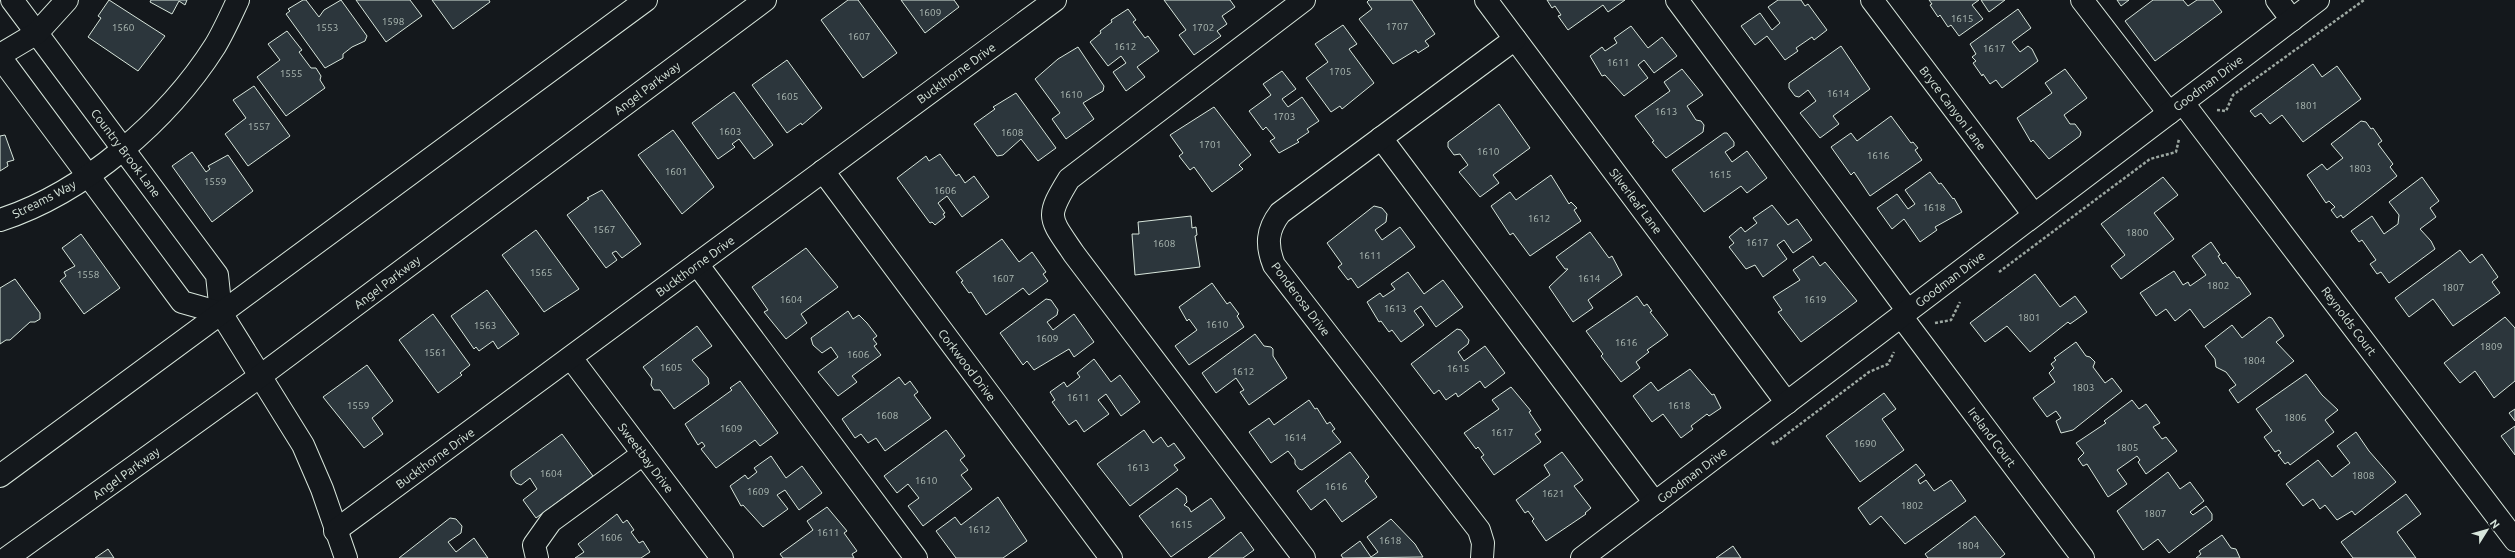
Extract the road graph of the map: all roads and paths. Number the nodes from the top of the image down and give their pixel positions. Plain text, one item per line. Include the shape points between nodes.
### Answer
1 (12, 0) edge
2 (67, 0) edge
3 (238, 0) edge
4 (646, 0) edge
5 (764, 0) edge
6 (1055, 0) edge
7 (1304, 0) edge
8 (1486, 0) edge
9 (1677, 0) edge
10 (1872, 0) edge
11 (2082, 0) edge
12 (2277, 0) edge
13 (2318, 0) edge
14 (2364, 0) edge
15 (2292, 20) junction
16 (37, 33) junction
17 (1515, 39) junction
18 (0, 56) edge
19 (2176, 108) junction
20 (2217, 110) dead end
21 (1381, 138) junction
22 (2179, 139) dead end
23 (124, 149) junction
24 (823, 172) junction
25 (88, 176) junction
26 (2034, 215) junction
27 (0, 220) edge
28 (697, 264) junction
29 (1995, 275) dead end
30 (1964, 299) dead end
31 (221, 313) junction
32 (1905, 313) junction
33 (1935, 323) dead end
34 (571, 358) junction
35 (260, 377) junction
36 (1787, 403) junction
37 (644, 454) junction
38 (0, 476) edge
39 (1655, 503) junction
40 (335, 531) junction
41 (2515, 540) edge
42 (7, 558) edge
43 (346, 558) edge
44 (537, 558) edge
45 (722, 558) edge
46 (916, 558) edge
47 (1111, 558) edge
48 (1304, 558) edge
49 (1482, 558) edge
50 (1582, 558) edge
51 (2083, 558) edge

1 - 16 street, Country Brook Lane
2 - 16 street
3 - 23 street, Streams Way via 215,46 173,102
4 - 31 street
5 - 35 street, Angel Parkway
6 - 24 street, Buckthorne Drive
7 - 48 street via 1069,178 1054,204 1053,222 1074,254
8 - 17 street, Silverleaf Lane
9 - 32 street, Ireland Court
10 - 26 street, Bryce Canyon Lane
11 - 19 street, Reynolds Court
12 - 15 street
13 - 15 street, Goodman Drive
14 - 20 path via 2232,95 2226,111
15 - 19 street, Goodman Drive
16 - 18 street
16 - 23 street, Country Brook Lane
17 - 21 street, Ponderosa Drive
17 - 36 street, Silverleaf Lane
18 - 25 street
19 - 26 street, Goodman Drive
19 - 41 street, Reynolds Court
21 - 39 street
21 - 49 street, Ponderosa Drive via 1280,213 1271,224 1268,252 1274,265 1479,530 1483,543
22 - 29 path via 2176,152 2150,159
23 - 25 street, Streams Way
23 - 31 street, Country Brook Lane via 217,275
24 - 28 street, Buckthorne Drive
24 - 47 street, Corkwood Drive
25 - 27 street, Streams Way via 35,205
25 - 31 street via 182,302
26 - 32 street, Goodman Drive
28 - 34 street, Buckthorne Drive
28 - 46 street
30 - 33 path via 1958,303 1951,320
31 - 35 street, Country Brook Lane
31 - 38 street
32 - 36 street, Goodman Drive
32 - 51 street, Ireland Court
34 - 37 street, Sweetbay Drive
34 - 40 street, Buckthorne Drive
35 - 40 street, Country Brook Lane via 303,445 322,489
35 - 42 street, Angel Parkway
36 - 39 street, Goodman Drive
37 - 44 street via 551,521 534,545
37 - 45 street, Sweetbay Drive
39 - 50 street, Goodman Drive
40 - 43 street, Country Brook Lane

